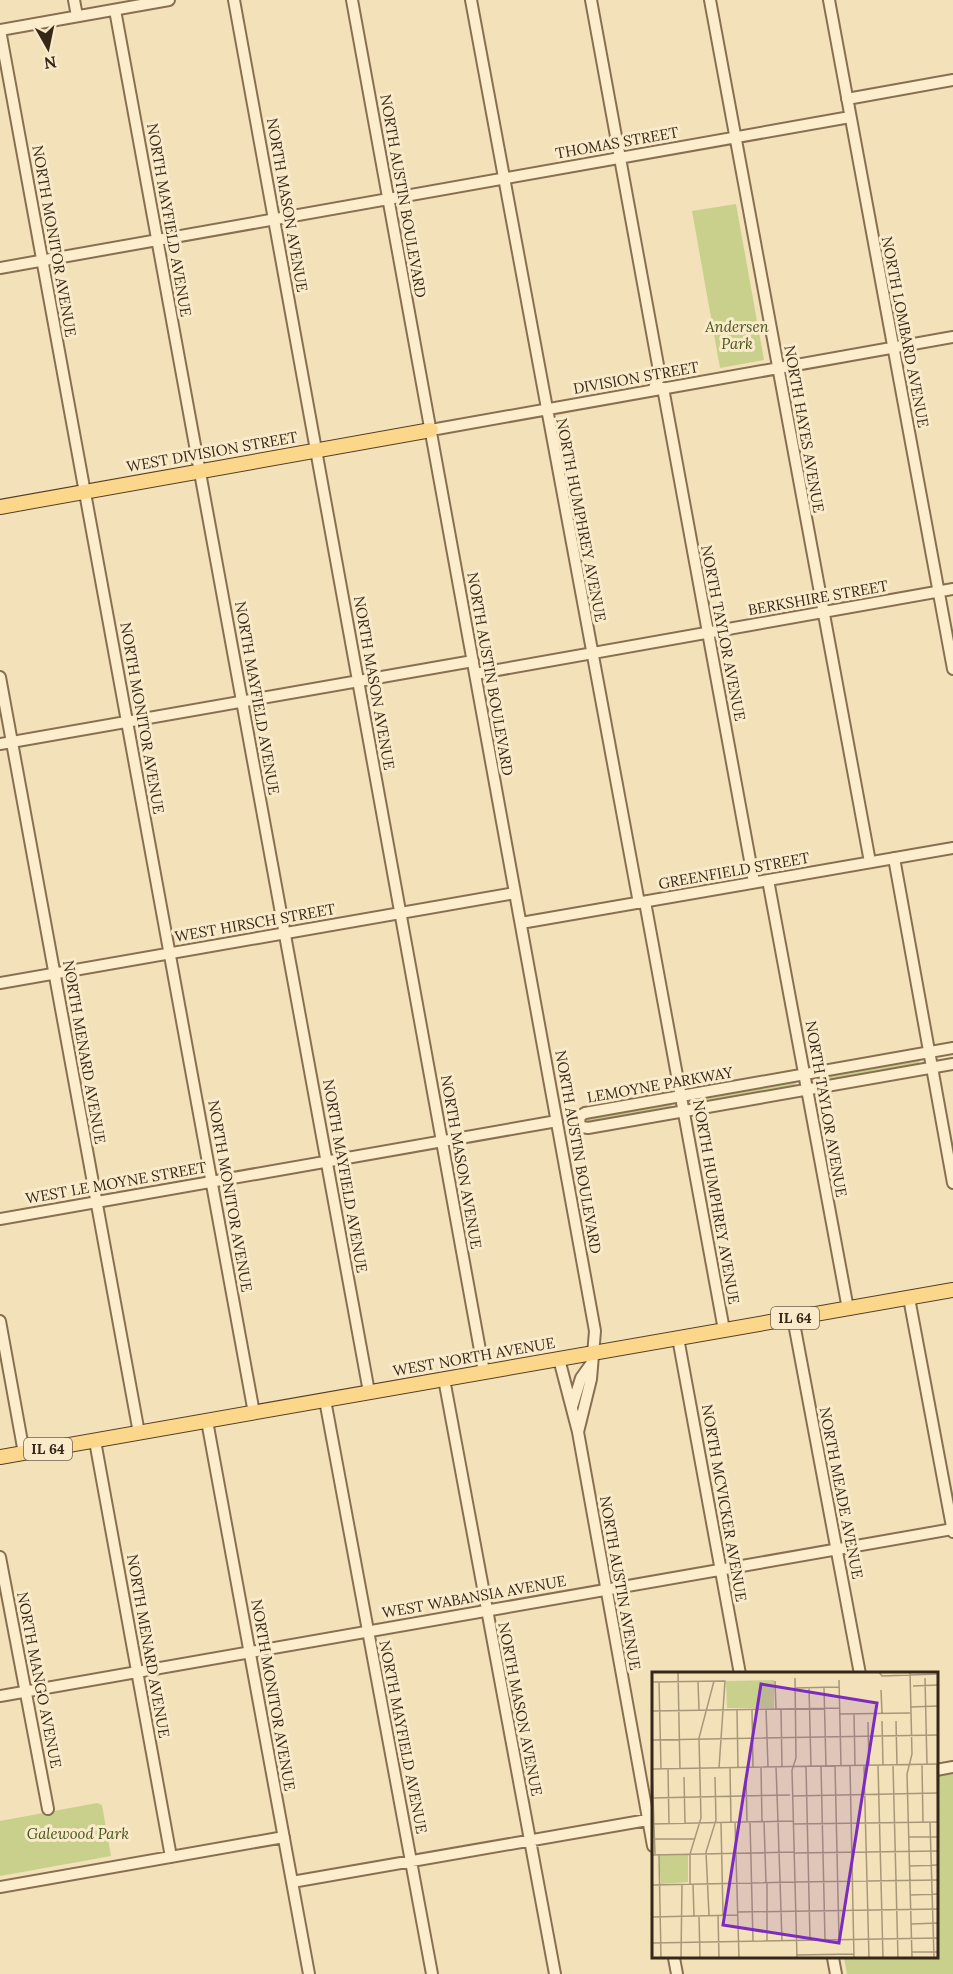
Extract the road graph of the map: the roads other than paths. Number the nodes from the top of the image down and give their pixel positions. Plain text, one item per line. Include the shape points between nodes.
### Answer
1 (74, 0) edge
2 (170, 0) edge
3 (234, 0) edge
4 (352, 0) edge
5 (471, 0) edge
6 (591, 0) edge
7 (710, 0) edge
8 (829, 0) edge
9 (115, 10) junction
10 (77, 16) junction
11 (0, 30) edge
12 (953, 80) edge
13 (847, 99) junction
14 (850, 117) junction
15 (736, 137) junction
16 (620, 158) junction
17 (504, 178) junction
18 (388, 199) junction
19 (274, 219) junction
20 (158, 240) junction
21 (43, 261) junction
22 (0, 268) edge
23 (953, 337) edge
24 (893, 348) junction
25 (777, 368) junction
26 (658, 389) junction
27 (545, 410) junction
28 (430, 430) junction
29 (316, 450) junction
30 (200, 471) junction
31 (85, 492) junction
32 (0, 507) edge
33 (953, 589) edge
34 (939, 592) junction
35 (823, 612) junction
36 (707, 633) junction
37 (591, 653) junction
38 (473, 661) junction
39 (953, 669) edge
40 (475, 674) junction
41 (0, 676) edge
42 (358, 681) junction
43 (242, 701) junction
44 (128, 722) junction
45 (12, 742) junction
46 (0, 744) edge
47 (953, 848) edge
48 (894, 858) junction
49 (870, 862) junction
50 (768, 880) junction
51 (754, 882) junction
52 (515, 893) junction
53 (642, 902) junction
54 (400, 913) junction
55 (521, 923) junction
56 (285, 933) junction
57 (170, 953) junction
58 (55, 973) junction
59 (0, 983) edge
60 (953, 1048) edge
61 (929, 1052) junction
62 (953, 1064) edge
63 (932, 1067) junction
64 (804, 1074) junction
65 (807, 1090) junction
66 (681, 1097) junction
67 (684, 1111) junction
68 (557, 1121) junction
69 (442, 1142) junction
70 (328, 1162) junction
71 (213, 1182) junction
72 (953, 1183) edge
73 (97, 1202) junction
74 (0, 1219) edge
75 (953, 1290) edge
76 (909, 1298) junction
77 (848, 1308) junction
78 (794, 1318) junction
79 (0, 1321) edge
80 (724, 1330) junction
81 (678, 1338) junction
82 (559, 1359) junction
83 (592, 1359) junction
84 (484, 1372) junction
85 (444, 1379) junction
86 (369, 1392) junction
87 (325, 1400) junction
88 (571, 1411) junction
89 (254, 1413) junction
90 (207, 1421) junction
91 (578, 1432) junction
92 (139, 1433) junction
93 (95, 1440) junction
94 (24, 1453) junction
95 (0, 1457) edge
96 (953, 1530) edge
97 (837, 1549) junction
98 (0, 1557) edge
99 (721, 1569) junction
100 (606, 1589) junction
101 (487, 1610) junction
102 (368, 1631) junction
103 (250, 1652) junction
104 (137, 1671) junction
105 (740, 1672) edge
106 (860, 1672) edge
107 (25, 1691) junction
108 (0, 1696) edge
109 (953, 1767) edge
110 (938, 1770) edge
111 (48, 1809) dead end
112 (651, 1820) edge
113 (284, 1837) junction
114 (530, 1841) junction
115 (171, 1857) junction
116 (411, 1862) junction
117 (292, 1882) junction
118 (0, 1887) edge
119 (674, 1959) edge
120 (833, 1959) edge
121 (309, 1974) edge
122 (432, 1974) edge
123 (555, 1974) edge
124 (677, 1974) edge
125 (836, 1974) edge

1 - 10 street
2 - 9 street
3 - 19 street, NORTH MASON AVENUE
4 - 18 street, NORTH AUSTIN BOULEVARD
5 - 17 street, NORTH HUMPHREY AVENUE
6 - 16 street
7 - 15 street, NORTH HAYES AVENUE
8 - 13 street, NORTH LOMBARD AVENUE
9 - 10 street
9 - 20 street, NORTH MAYFIELD AVENUE
10 - 11 street
11 - 21 street, NORTH MONITOR AVENUE
12 - 13 street
13 - 14 street, NORTH LOMBARD AVENUE
14 - 15 street, THOMAS STREET
14 - 24 street, NORTH LOMBARD AVENUE
15 - 16 street, THOMAS STREET
15 - 25 street, NORTH HAYES AVENUE
16 - 17 street, THOMAS STREET
16 - 26 street via 660,376
17 - 18 street, THOMAS STREET
17 - 27 street, NORTH HUMPHREY AVENUE
18 - 19 street, THOMAS STREET
18 - 28 street, NORTH AUSTIN BOULEVARD
19 - 20 street, THOMAS STREET
19 - 29 street, NORTH MASON AVENUE
20 - 21 street, THOMAS STREET
20 - 30 street, NORTH MAYFIELD AVENUE
21 - 22 street, THOMAS STREET
21 - 31 street, NORTH MONITOR AVENUE
23 - 24 street, DIVISION STREET
24 - 25 street, DIVISION STREET
24 - 34 street, NORTH LOMBARD AVENUE
25 - 26 street, DIVISION STREET
25 - 35 street, NORTH HAYES AVENUE
26 - 27 street, DIVISION STREET
26 - 36 street, NORTH TAYLOR AVENUE
27 - 28 street, DIVISION STREET
27 - 37 street, NORTH HUMPHREY AVENUE
28 - 29 main road, WEST DIVISION STREET
28 - 38 street, NORTH AUSTIN BOULEVARD
29 - 30 main road, WEST DIVISION STREET
29 - 42 street, NORTH MASON AVENUE
30 - 31 main road, WEST DIVISION STREET
30 - 43 street, NORTH MAYFIELD AVENUE
31 - 32 main road, WEST DIVISION STREET
31 - 44 street, NORTH MONITOR AVENUE
33 - 34 street, BERKSHIRE STREET
34 - 35 street, BERKSHIRE STREET
34 - 39 street, NORTH LOMBARD AVENUE
35 - 36 street, BERKSHIRE STREET
35 - 49 street, NORTH HAYES AVENUE
36 - 37 street, BERKSHIRE STREET
36 - 51 street, NORTH TAYLOR AVENUE
37 - 40 street, BERKSHIRE STREET
37 - 53 street, NORTH HUMPHREY AVENUE
38 - 40 street, NORTH AUSTIN BOULEVARD
38 - 42 street
40 - 52 street, NORTH AUSTIN BOULEVARD
41 - 45 street, NORTH MENARD AVENUE
42 - 43 street
42 - 54 street, NORTH MASON AVENUE
43 - 44 street
43 - 56 street, NORTH MAYFIELD AVENUE
44 - 45 street
44 - 57 street, NORTH MONITOR AVENUE
45 - 46 street
45 - 58 street, NORTH MENARD AVENUE
47 - 48 street, GREENFIELD STREET
48 - 49 street, GREENFIELD STREET
48 - 61 street
49 - 50 street, GREENFIELD STREET
50 - 51 street, GREENFIELD STREET
50 - 64 street, NORTH TAYLOR AVENUE
51 - 53 street, GREENFIELD STREET
52 - 54 street, WEST HIRSCH STREET
52 - 55 street, NORTH AUSTIN BOULEVARD
53 - 55 street, GREENFIELD STREET
53 - 66 street, NORTH HUMPHREY AVENUE
54 - 56 street, WEST HIRSCH STREET
54 - 69 street, NORTH MASON AVENUE
55 - 68 street, NORTH AUSTIN BOULEVARD
56 - 57 street, WEST HIRSCH STREET
56 - 70 street, NORTH MAYFIELD AVENUE
57 - 58 street, WEST HIRSCH STREET
57 - 71 street, NORTH MONITOR AVENUE
58 - 59 street, WEST HIRSCH STREET
58 - 73 street, NORTH MENARD AVENUE
60 - 61 street, LEMOYNE PARKWAY
61 - 63 street
61 - 64 street, LEMOYNE PARKWAY
62 - 63 street, LEMOYNE PARKWAY
63 - 65 street, LEMOYNE PARKWAY
63 - 72 street
64 - 65 street, NORTH TAYLOR AVENUE
64 - 66 street, LEMOYNE PARKWAY
65 - 67 street, LEMOYNE PARKWAY
65 - 77 street, NORTH TAYLOR AVENUE
66 - 67 street, NORTH HUMPHREY AVENUE
66 - 67 street, LEMOYNE PARKWAY via 585,1113 579,1123 588,1128
67 - 80 street, NORTH HUMPHREY AVENUE
68 - 69 street, WEST LE MOYNE STREET
68 - 83 street, NORTH AUSTIN BOULEVARD via 596,1331
69 - 70 street, WEST LE MOYNE STREET
69 - 84 street, NORTH MASON AVENUE
70 - 71 street, WEST LE MOYNE STREET
70 - 86 street, NORTH MAYFIELD AVENUE
71 - 73 street, WEST LE MOYNE STREET
71 - 89 street, NORTH MONITOR AVENUE
73 - 74 street, WEST LE MOYNE STREET
73 - 92 street, NORTH MENARD AVENUE
75 - 76 main road, WEST NORTH AVENUE / IL 64
76 - 77 main road, WEST NORTH AVENUE / IL 64
76 - 96 street
77 - 78 main road, WEST NORTH AVENUE / IL 64
78 - 80 main road, WEST NORTH AVENUE / IL 64
78 - 97 street, NORTH MEADE AVENUE
79 - 94 street
80 - 81 main road, WEST NORTH AVENUE / IL 64
81 - 83 main road, WEST NORTH AVENUE / IL 64
81 - 99 street, NORTH MCVICKER AVENUE
82 - 83 main road, WEST NORTH AVENUE / IL 64
82 - 84 main road, WEST NORTH AVENUE / IL 64
82 - 88 street, NORTH AUSTIN AVENUE
83 - 88 street via 581,1378
83 - 91 street, NORTH AUSTIN AVENUE
84 - 85 main road, WEST NORTH AVENUE / IL 64
85 - 86 main road, WEST NORTH AVENUE / IL 64
85 - 101 street, NORTH MASON AVENUE
86 - 87 main road, WEST NORTH AVENUE / IL 64
87 - 89 main road, WEST NORTH AVENUE / IL 64
87 - 102 street, NORTH MAYFIELD AVENUE
88 - 91 street, NORTH AUSTIN AVENUE
89 - 90 main road, WEST NORTH AVENUE / IL 64
90 - 92 main road, WEST NORTH AVENUE / IL 64
90 - 103 street, NORTH MONITOR AVENUE
91 - 100 street, NORTH AUSTIN AVENUE
92 - 93 main road, WEST NORTH AVENUE / IL 64
93 - 94 main road, WEST NORTH AVENUE / IL 64
93 - 104 street, NORTH MENARD AVENUE
94 - 95 main road, WEST NORTH AVENUE / IL 64
96 - 97 street, WEST WABANSIA AVENUE
97 - 99 street, WEST WABANSIA AVENUE
97 - 106 street, NORTH MEADE AVENUE
98 - 107 street, NORTH MANGO AVENUE
99 - 100 street, WEST WABANSIA AVENUE
99 - 105 street, NORTH MCVICKER AVENUE
100 - 101 street, WEST WABANSIA AVENUE
100 - 112 street, NORTH AUSTIN AVENUE
101 - 102 street, WEST WABANSIA AVENUE
101 - 114 street, NORTH MASON AVENUE
102 - 103 street, WEST WABANSIA AVENUE
102 - 116 street, NORTH MAYFIELD AVENUE
103 - 104 street, WEST WABANSIA AVENUE
103 - 113 street, NORTH MONITOR AVENUE
104 - 107 street, WEST WABANSIA AVENUE
104 - 115 street, NORTH MENARD AVENUE
107 - 108 street, WEST WABANSIA AVENUE
107 - 111 street, NORTH MANGO AVENUE
109 - 110 street
112 - 114 street
113 - 115 street
113 - 117 street, NORTH MONITOR AVENUE
114 - 116 street
114 - 123 street, NORTH MASON AVENUE
115 - 118 street
116 - 117 street
116 - 122 street, NORTH MAYFIELD AVENUE
117 - 121 street, NORTH MONITOR AVENUE
119 - 124 street
120 - 125 street

